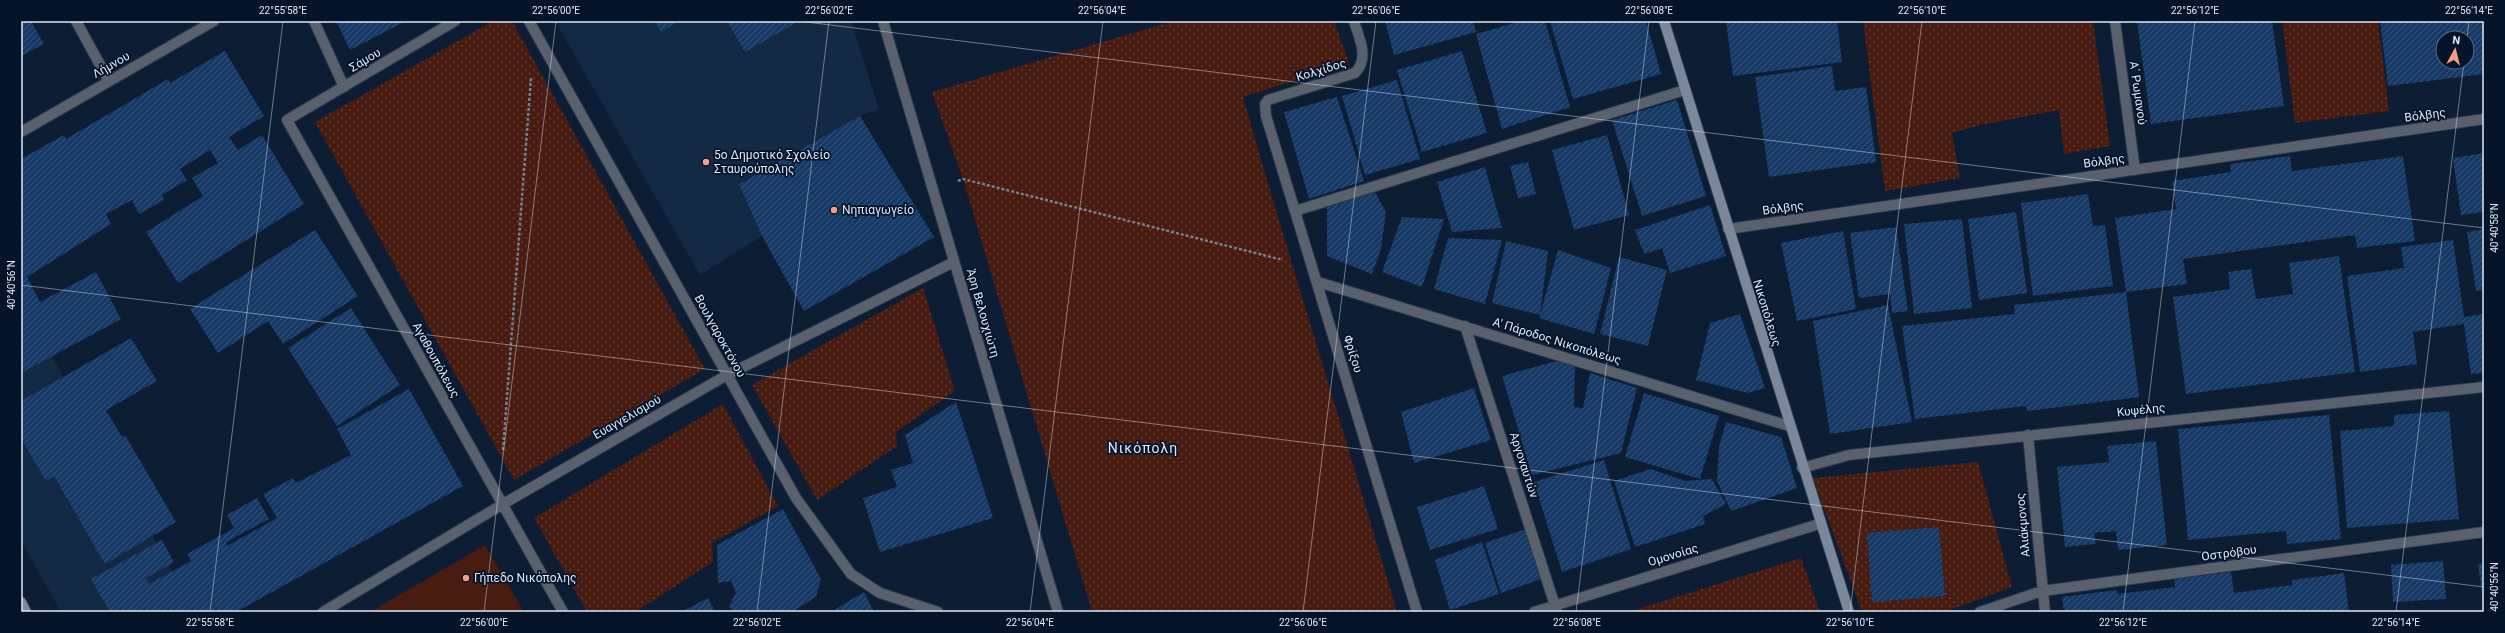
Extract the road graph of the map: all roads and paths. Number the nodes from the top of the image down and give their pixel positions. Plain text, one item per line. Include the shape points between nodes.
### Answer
1 (76, 21) edge
2 (214, 21) edge
3 (314, 21) edge
4 (455, 21) edge
5 (529, 21) edge
6 (883, 21) edge
7 (1354, 21) edge
8 (1664, 21) edge
9 (2115, 21) edge
10 (531, 76) dead end
11 (109, 81) junction
12 (344, 87) junction
13 (1685, 90) junction
14 (1265, 104) joint
15 (2484, 119) edge
16 (287, 120) joint
17 (21, 132) edge
18 (2135, 170) junction
19 (933, 189) junction
20 (1295, 211) junction
21 (1728, 229) junction
22 (1309, 254) junction
23 (954, 262) junction
24 (1318, 282) junction
25 (1465, 326) junction
26 (727, 375) junction
27 (2484, 387) edge
28 (1789, 426) junction
29 (2028, 436) junction
30 (502, 457) dead end
31 (1802, 468) junction
32 (502, 504) junction
33 (1819, 524) junction
34 (2484, 532) edge
35 (2042, 591) junction
36 (21, 602) edge
37 (1556, 609) edge
38 (26, 612) edge
39 (323, 612) edge
40 (563, 612) edge
41 (938, 612) edge
42 (1058, 612) edge
43 (1417, 612) edge
44 (1534, 612) edge
45 (1849, 612) edge
46 (1980, 612) edge
47 (2045, 612) edge

1 - 11 street
2 - 11 street, Λήμνου
3 - 12 street
4 - 12 street, Σάμου
5 - 26 street, Βουλγαροκτόνου
6 - 19 street, Άρη Βελουχιώτη
7 - 14 street, Κολχίδος via 1364,53 1360,67 1355,73 1268,100
8 - 13 street, Νικοπόλεως
9 - 18 street, Α΄ Ρωμανού
10 - 30 path
11 - 17 street, Λήμνου
12 - 16 street, Σάμου
13 - 20 street
13 - 21 street, Νικοπόλεως
14 - 20 street, Φρίξου via 1266,116
15 - 18 street, Βόλβης
16 - 32 street, Αγαθουπόλεως
18 - 21 street, Βόλβης
19 - 22 path via 963,179 1291,262
19 - 23 street, Άρη Βελουχιώτη
20 - 22 street, Φρίξου
21 - 28 street, Νικοπόλεως
22 - 24 street, Φρίξου
23 - 26 street, Ευαγγελισμού
23 - 42 street, Άρη Βελουχιώτη
24 - 25 street, Α' Πάροδος Νικοπόλεως
24 - 43 street, Φρίξου
25 - 28 street, Α' Πάροδος Νικοπόλεως
25 - 37 street, Αργοναυτών
26 - 32 street, Ευαγγελισμού
26 - 41 street, Βουλγαροκτόνου via 796,498 852,574 880,593
27 - 29 street, Κυψέλης
28 - 31 street, Νικοπόλεως
29 - 31 street, Κυψέλης via 1849,455
29 - 35 street, Αλιάκμονος
31 - 33 street, Νικοπόλεως
32 - 39 street, Ευαγγελισμού
32 - 40 street, Αγαθουπόλεως
33 - 37 street, Ομονοίας
33 - 45 street, Νικοπόλεως
34 - 35 street, Οστρόβου
35 - 46 street, Οστρόβου
35 - 47 street, Αλιάκμονος
36 - 38 street
37 - 44 street, Ομονοίας

